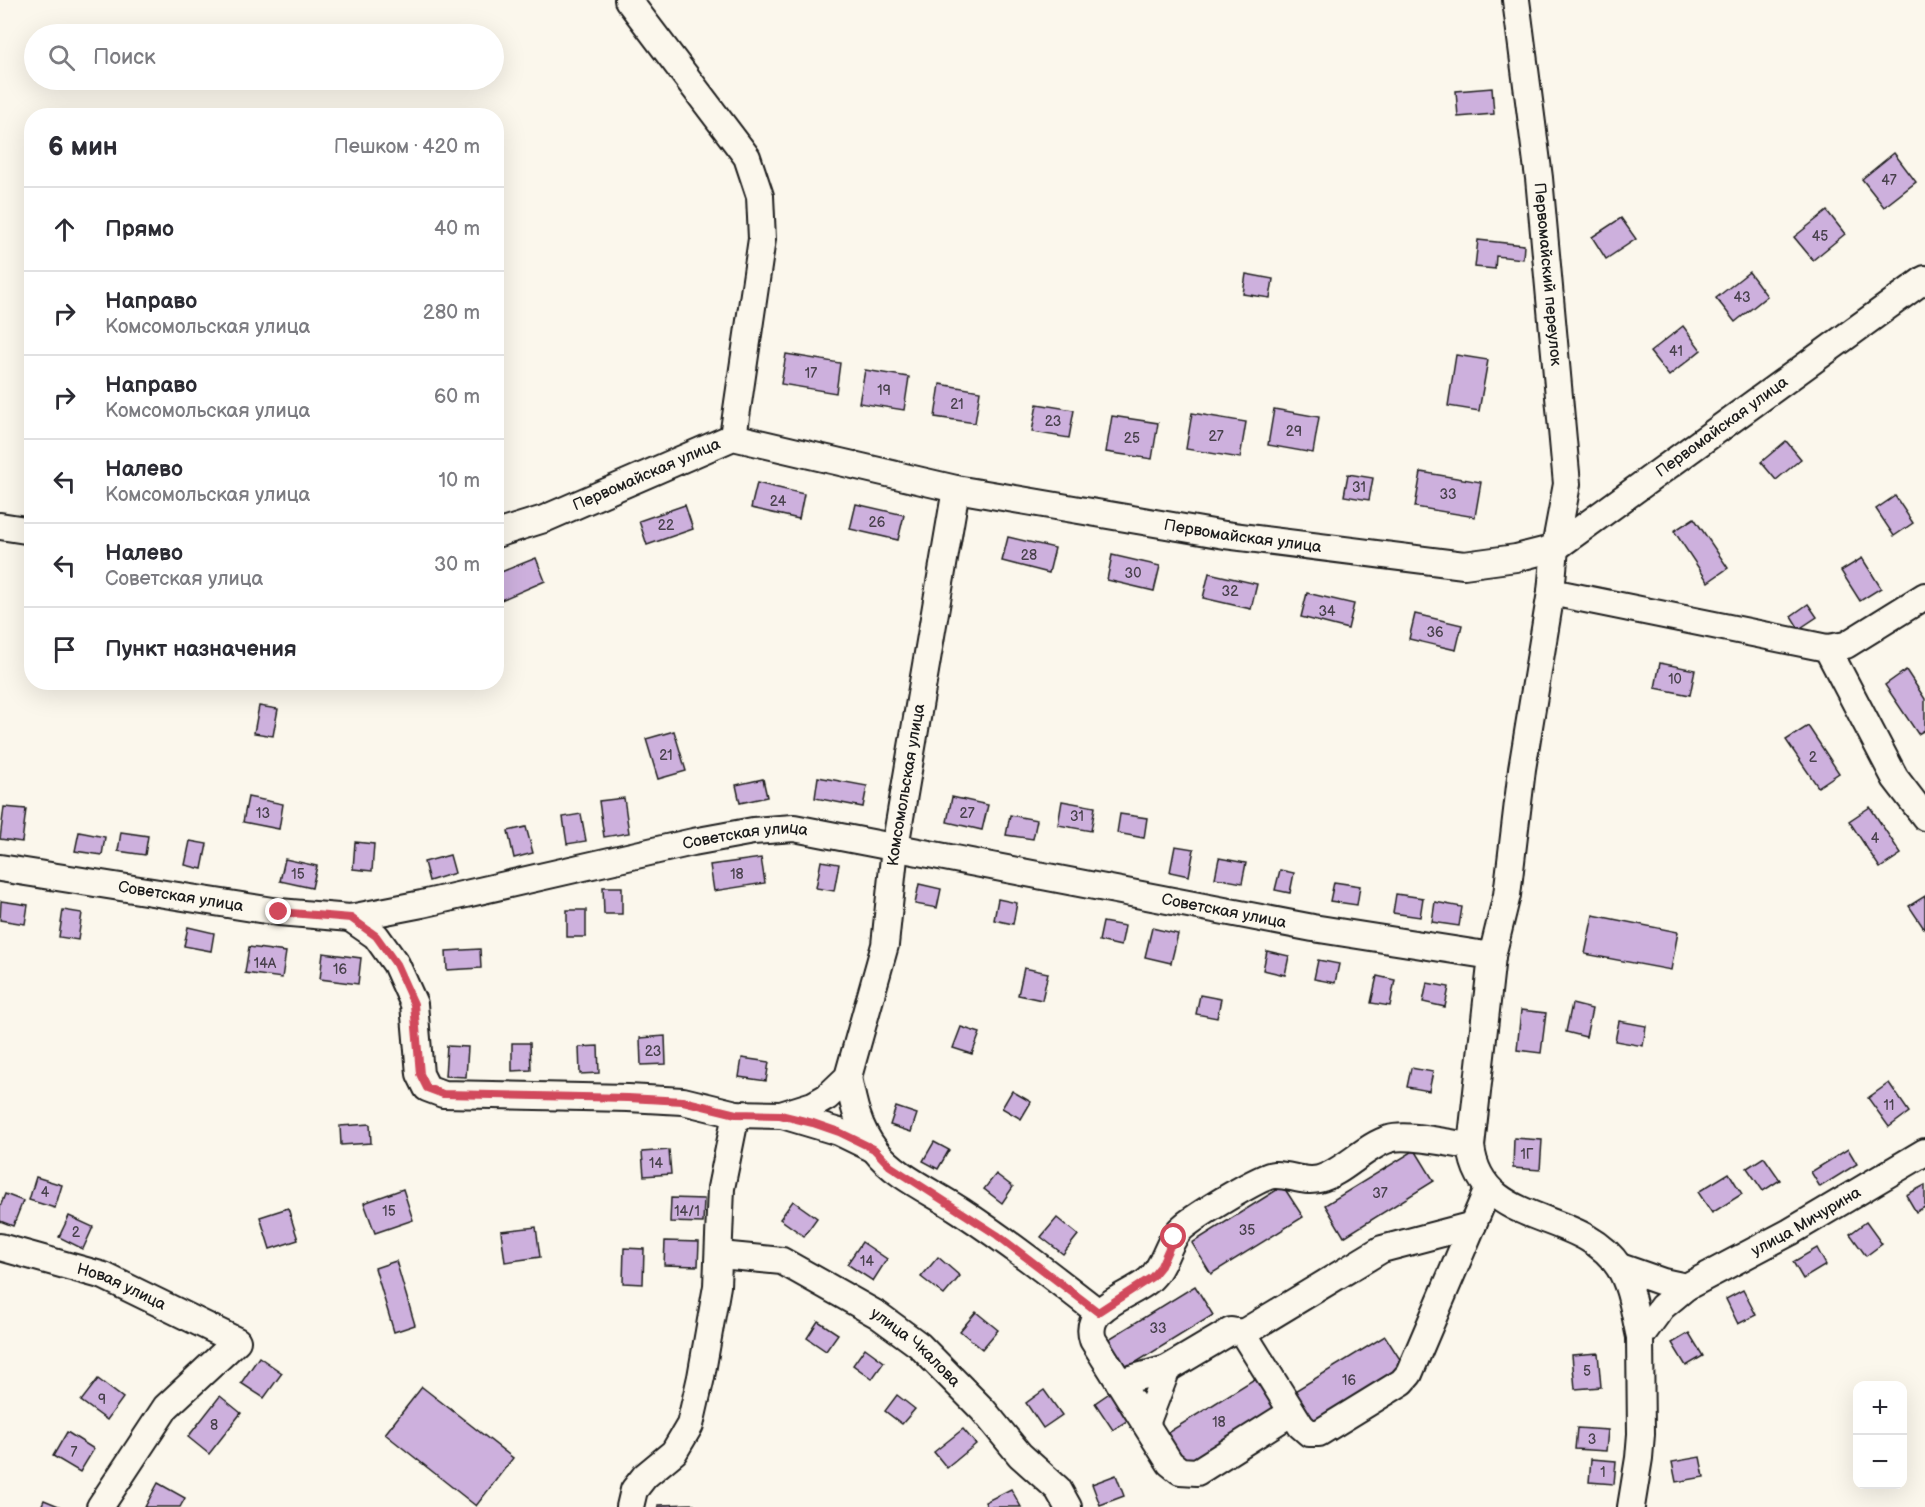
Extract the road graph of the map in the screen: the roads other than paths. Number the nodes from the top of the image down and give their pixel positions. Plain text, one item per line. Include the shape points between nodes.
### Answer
1 (628, 0) edge
2 (1516, 0) edge
3 (1925, 279) edge
4 (733, 437) junction
5 (956, 489) junction
6 (0, 526) edge
7 (24, 530) edge
8 (504, 532) edge
9 (1555, 548) junction
10 (1551, 592) junction
11 (1925, 596) edge
12 (1827, 648) junction
13 (1925, 817) edge
14 (895, 847) junction
15 (0, 868) edge
16 (351, 918) junction
17 (1492, 956) junction
18 (848, 1077) junction
19 (736, 1114) junction
20 (780, 1115) junction
21 (1471, 1146) junction
22 (874, 1149) junction
23 (1925, 1152) edge
24 (1488, 1189) junction
25 (1473, 1224) junction
26 (0, 1247) edge
27 (720, 1255) junction
28 (1620, 1267) junction
29 (1686, 1287) junction
30 (1098, 1312) junction
31 (1243, 1333) junction
32 (1640, 1337) junction
33 (1167, 1369) junction
34 (1119, 1382) junction
35 (1292, 1412) junction
36 (1146, 1424) junction
37 (100, 1507) edge
38 (630, 1507) edge
39 (1068, 1507) edge
40 (1631, 1507) edge

1 - 4 street via 747,157 760,196 762,239
2 - 9 street, Первомайский переулок via 1539,178 1567,484
3 - 9 street, Первомайская улица
4 - 5 street, Первомайская улица
4 - 8 street, Первомайская улица via 544,519
5 - 9 street, Первомайская улица via 1225,535 1464,565
5 - 14 street, Комсомольская улица
6 - 7 street
9 - 10 street, Первомайский переулок
10 - 12 street
10 - 17 street, Первомайский переулок via 1521,769 1507,895
11 - 12 street via 1846,645
12 - 13 street via 1895,778
14 - 16 street, Советская улица via 794,828 753,831
14 - 17 street, Советская улица via 1313,928
14 - 18 street, Комсомольская улица via 885,945
15 - 16 street, Советская улица via 279,912
16 - 19 street, Комсомольская улица via 376,936 396,964 414,1004 420,1074 427,1088 443,1094 683,1101
17 - 21 street, Первомайский переулок
18 - 20 street, Комсомольская улица via 813,1105
18 - 22 street, Комсомольская улица via 853,1107
19 - 20 street, Комсомольская улица
19 - 27 street via 721,1188
20 - 22 street, Комсомольская улица via 839,1132
21 - 24 street, Первомайский переулок via 1476,1172
21 - 30 street via 1396,1137 1318,1179 1275,1175 1258,1180 1185,1225 1152,1277
22 - 30 street, Комсомольская улица via 890,1166 997,1235
23 - 29 street, улица Мичурина via 1791,1232
24 - 25 street
24 - 28 street via 1505,1202 1583,1235
25 - 31 street via 1382,1249
25 - 35 street via 1406,1378 1319,1433 1305,1430
26 - 37 street, Новая улица via 104,1276 237,1341 166,1407
27 - 38 street via 690,1425 674,1452 634,1490
27 - 39 street, улица Чкалова via 782,1261 920,1345 1020,1455 1058,1489
28 - 29 street
28 - 32 street
29 - 32 street, улица Мичурина via 1662,1307
30 - 34 street via 1090,1331
31 - 33 street via 1226,1333
31 - 35 street
32 - 40 street via 1641,1434
33 - 34 street
33 - 36 street
34 - 36 street
35 - 36 street via 1197,1472 1189,1473 1170,1463

